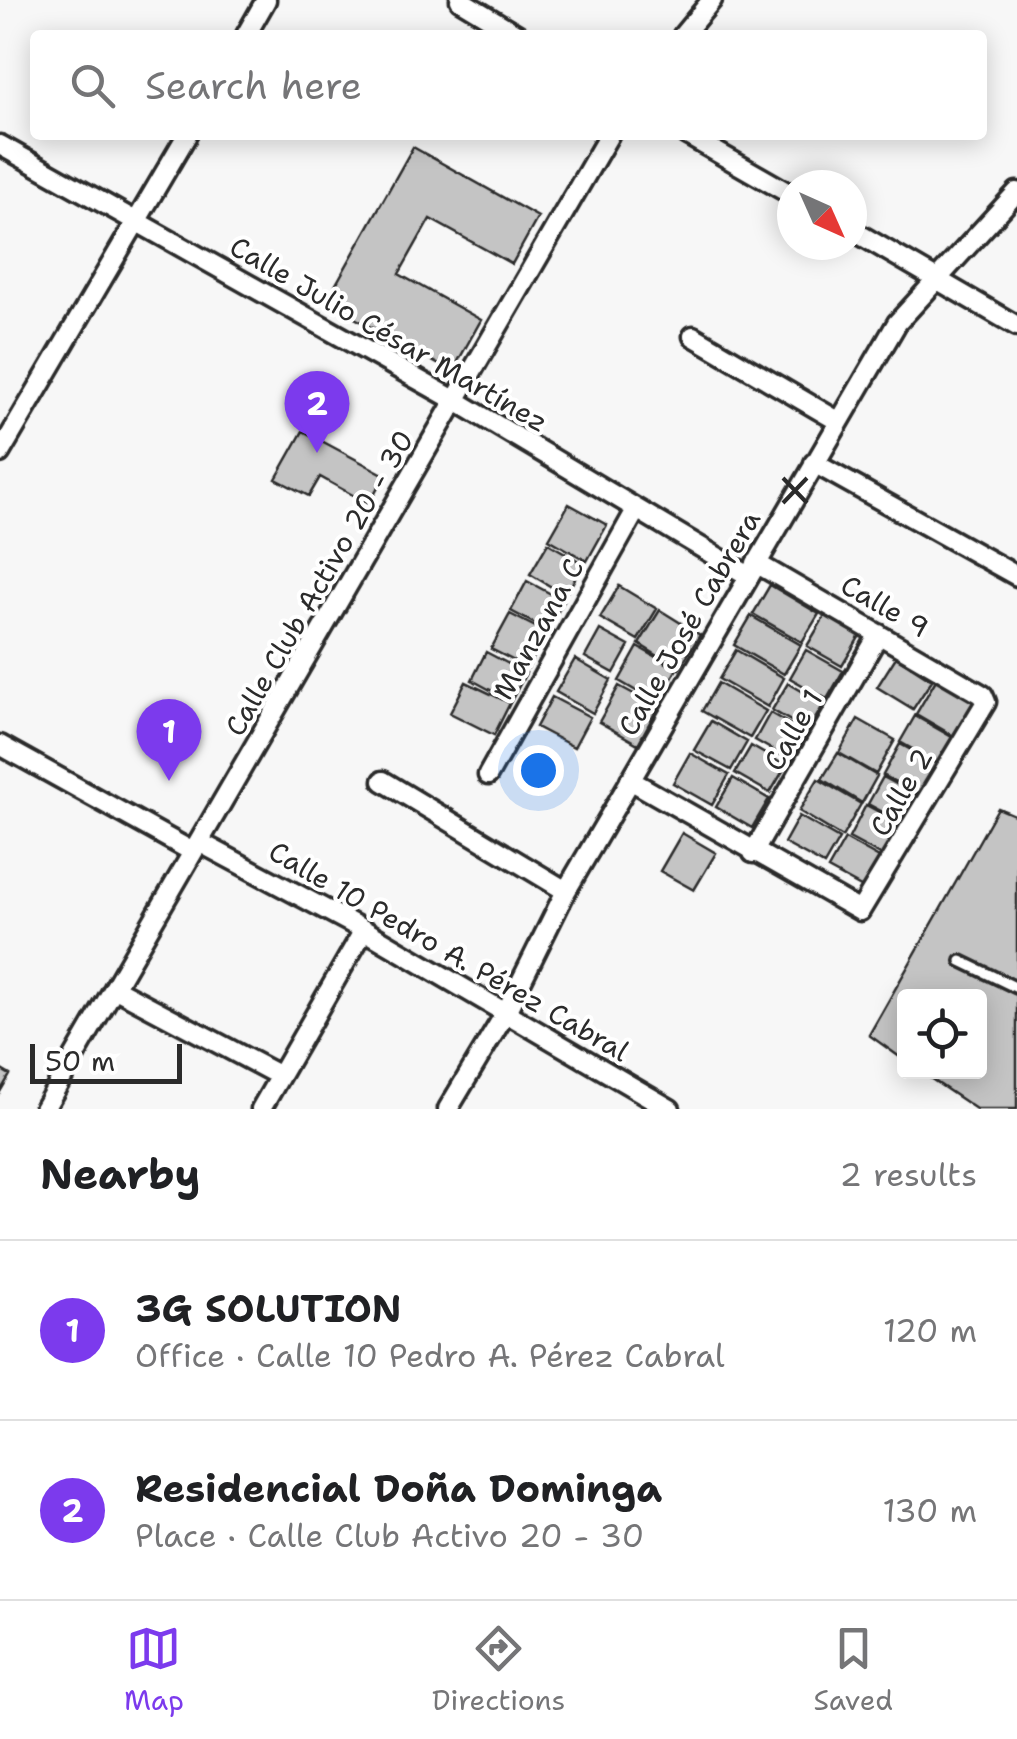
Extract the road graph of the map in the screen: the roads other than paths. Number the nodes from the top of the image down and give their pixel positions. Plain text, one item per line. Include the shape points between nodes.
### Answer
1 (266, 0) edge
2 (460, 0) edge
3 (712, 0) edge
4 (249, 30) edge
5 (510, 30) edge
6 (686, 30) edge
7 (185, 140) edge
8 (605, 140) edge
9 (695, 140) edge
10 (0, 144) edge
11 (777, 187) edge
12 (1017, 192) edge
13 (136, 223) junction
14 (867, 239) edge
15 (936, 278) junction
16 (1017, 326) edge
17 (692, 336) dead end
18 (458, 402) junction
19 (838, 420) junction
20 (0, 453) edge
21 (814, 462) junction
22 (636, 510) junction
23 (752, 570) junction
24 (1017, 576) edge
25 (879, 634) junction
26 (986, 698) joint
27 (0, 745) edge
28 (488, 776) dead end
29 (630, 780) junction
30 (382, 781) dead end
31 (196, 847) junction
32 (754, 853) junction
33 (566, 891) junction
34 (364, 930) junction
35 (961, 961) dead end
36 (114, 988) junction
37 (1017, 988) edge
38 (505, 1014) junction
39 (280, 1076) junction
40 (44, 1109) edge
41 (262, 1109) edge
42 (448, 1109) edge
43 (670, 1109) edge

1 - 4 street
2 - 5 street
3 - 6 street
7 - 13 street
8 - 18 street, Calle Club Activo 20 - 30
9 - 11 street
10 - 13 street, Calle Julio César Martínez
12 - 15 street, Calle José Cabrera
13 - 18 street, Calle Julio César Martínez
13 - 20 street
14 - 15 street
15 - 16 street
15 - 19 street, Calle José Cabrera via 897,323
17 - 19 street
18 - 22 street, Calle Julio César Martínez
18 - 31 street, Calle Club Activo 20 - 30
19 - 21 street, Calle José Cabrera
21 - 23 street, Calle José Cabrera
21 - 24 street
22 - 23 street, Calle Julio César Martínez
22 - 28 street, Manzana C
23 - 25 street, Calle 9
23 - 29 street, Calle José Cabrera
25 - 26 street, Calle 9
25 - 32 street, Calle 1
26 - 32 street, Calle 2 via 860,911
27 - 31 street, Calle 10 Pedro A. Pérez Cabral
29 - 32 street
29 - 33 street, Calle José Cabrera
30 - 33 street
31 - 34 street, Calle 10 Pedro A. Pérez Cabral
31 - 36 street, Calle Club Activo 20 - 30
33 - 38 street, Calle José Cabrera
34 - 38 street, Calle 10 Pedro A. Pérez Cabral
34 - 39 street
35 - 37 lane
36 - 39 street
36 - 40 street, Calle Club Activo 20 - 30
38 - 42 street, Calle José Cabrera
38 - 43 street, Calle 10 Pedro A. Pérez Cabral
39 - 41 street

